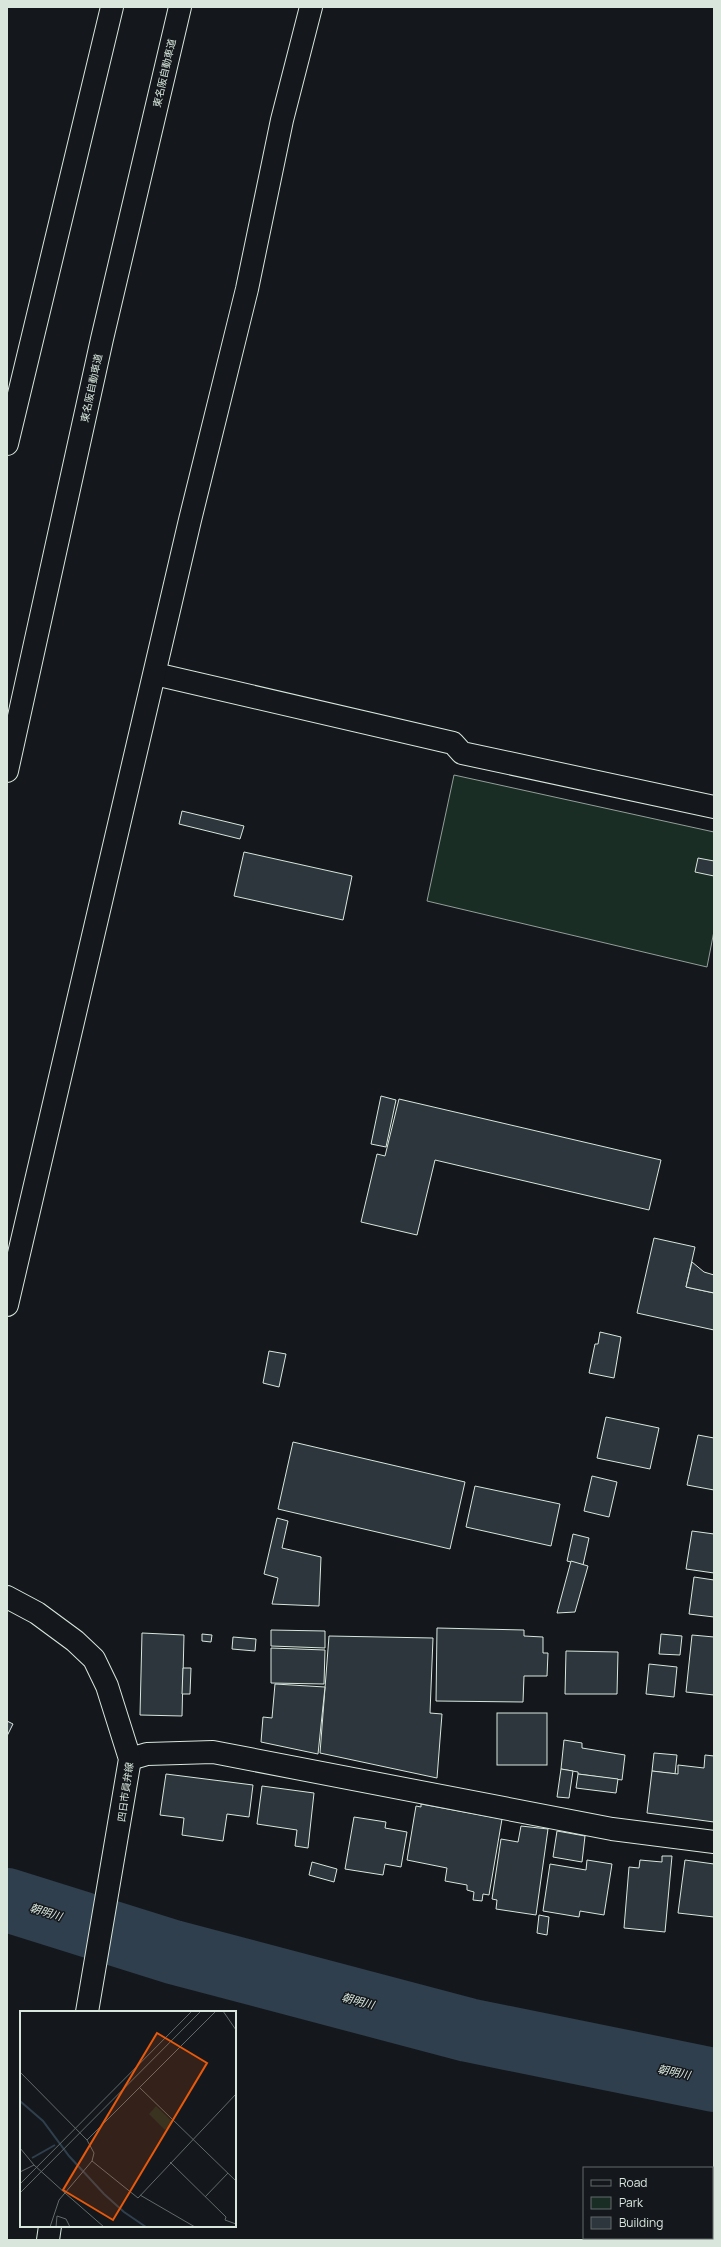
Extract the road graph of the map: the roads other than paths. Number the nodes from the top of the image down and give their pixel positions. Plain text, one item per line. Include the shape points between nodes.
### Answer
1 (112, 7) edge
2 (180, 7) edge
3 (311, 7) edge
4 (7, 444) edge
5 (155, 674) junction
6 (7, 771) edge
7 (714, 807) edge
8 (7, 1305) edge
9 (7, 1597) edge
10 (130, 1759) junction
11 (714, 1842) edge
12 (87, 2011) edge
13 (50, 2227) edge
14 (48, 2240) edge

1 - 4 main road
2 - 6 main road, 東名阪自動車道 via 102,339
3 - 5 main road via 282,120 248,289 190,520
5 - 7 main road via 453,743 462,753
5 - 8 main road
9 - 10 main road, 四日市員弁線 via 37,1613 75,1641 94,1659 107,1686
10 - 11 main road via 147,1754 213,1752 612,1829
10 - 12 main road, 四日市員弁線
13 - 14 main road

